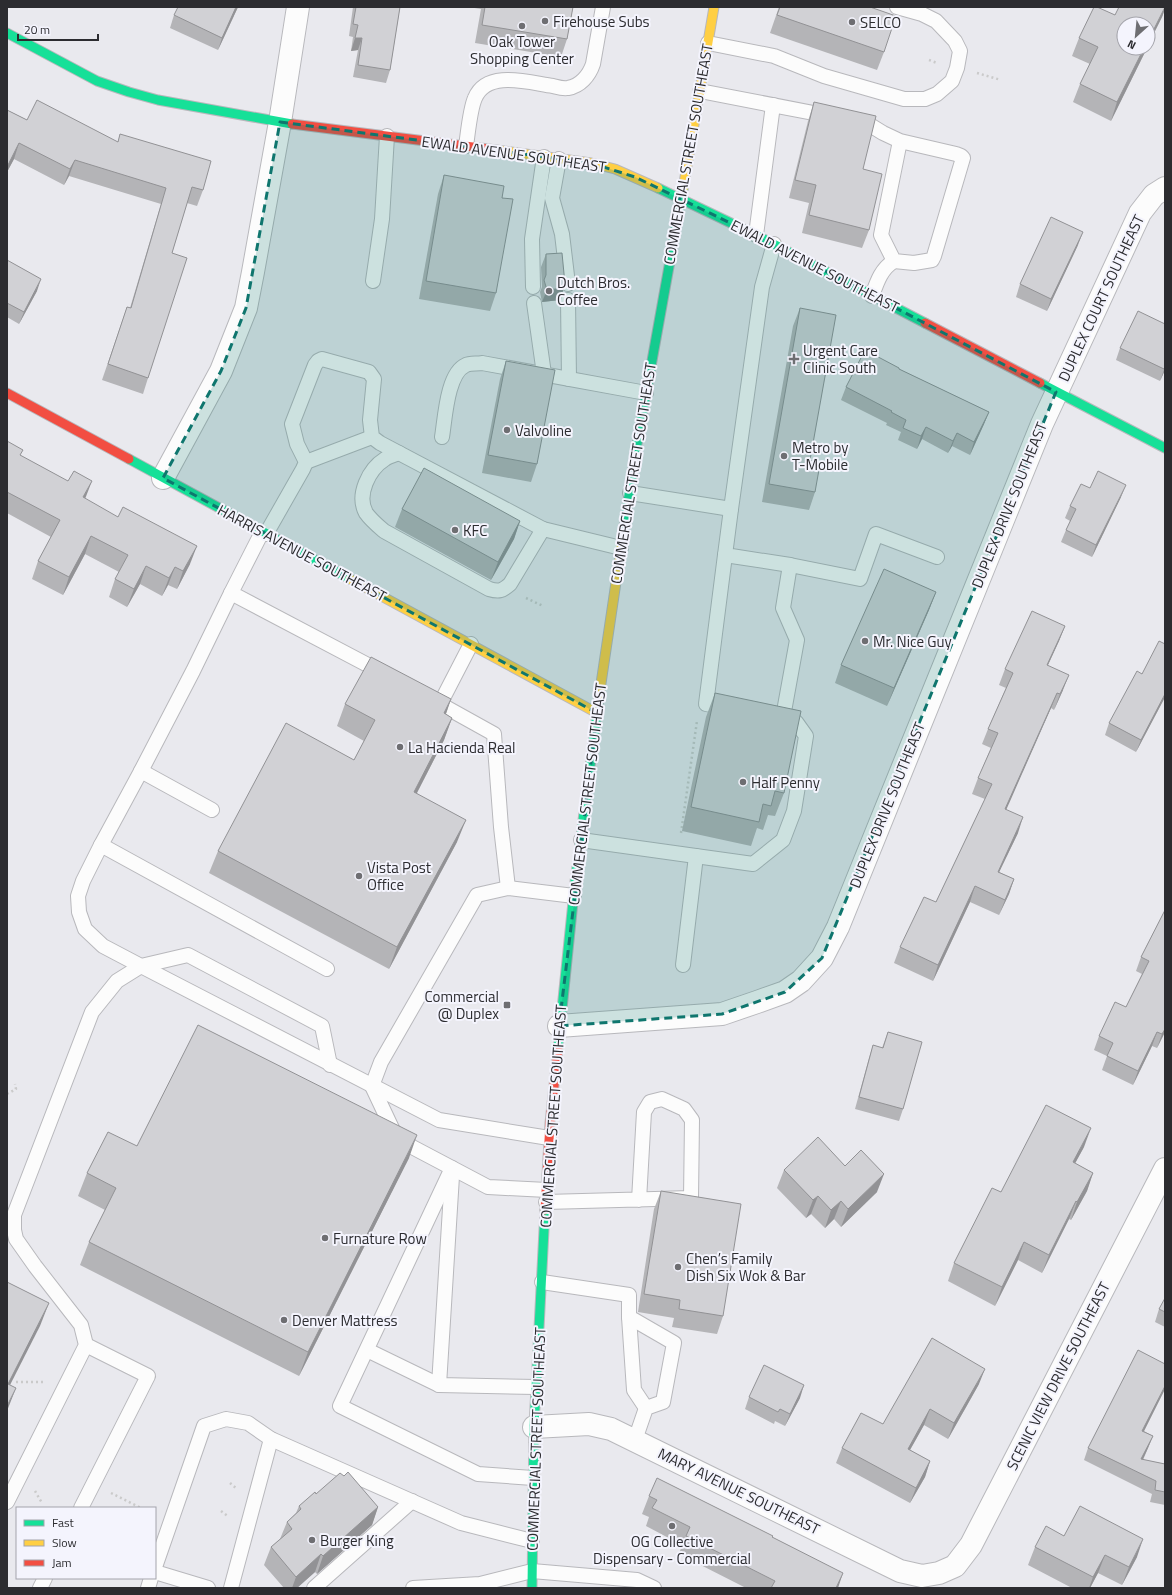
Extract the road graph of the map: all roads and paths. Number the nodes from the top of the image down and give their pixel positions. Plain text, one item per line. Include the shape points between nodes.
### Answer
1 (298, 7) edge
2 (603, 7) edge
3 (714, 7) edge
4 (897, 7) edge
5 (7, 33) edge
6 (708, 43) junction
7 (700, 91) junction
8 (773, 105) junction
9 (280, 122) junction
10 (387, 136) junction
11 (900, 141) junction
12 (466, 146) junction
13 (544, 157) junction
14 (559, 159) junction
15 (1165, 188) edge
16 (681, 198) junction
17 (756, 235) junction
18 (774, 244) junction
19 (894, 261) junction
20 (373, 281) dead end
21 (568, 284) dead end
22 (533, 287) dead end
23 (872, 296) junction
24 (568, 300) dead end
25 (534, 303) dead end
26 (544, 374) junction
27 (569, 379) junction
28 (1056, 392) junction
29 (7, 393) edge
30 (646, 393) junction
31 (372, 437) junction
32 (442, 437) dead end
33 (1165, 448) edge
34 (399, 453) junction
35 (306, 462) junction
36 (164, 478) junction
37 (630, 493) junction
38 (731, 509) junction
39 (543, 529) junction
40 (264, 533) junction
41 (621, 548) junction
42 (725, 554) junction
43 (937, 557) dead end
44 (790, 565) junction
45 (231, 593) junction
46 (471, 644) junction
47 (394, 679) edge
48 (420, 694) edge
49 (440, 704) junction
50 (706, 704) junction
51 (744, 711) edge
52 (597, 713) junction
53 (768, 714) edge
54 (784, 717) junction
55 (141, 771) junction
56 (212, 810) dead end
57 (580, 840) junction
58 (101, 845) junction
59 (678, 854) junction
60 (696, 856) junction
61 (508, 888) junction
62 (574, 896) junction
63 (683, 965) dead end
64 (141, 966) junction
65 (327, 969) dead end
66 (559, 1026) junction
67 (330, 1065) junction
68 (14, 1084) dead end
69 (372, 1086) junction
70 (7, 1094) edge
71 (549, 1138) junction
72 (452, 1168) junction
73 (1165, 1169) edge
74 (546, 1196) junction
75 (639, 1200) junction
76 (542, 1282) junction
77 (629, 1318) junction
78 (86, 1345) junction
79 (367, 1350) junction
80 (439, 1385) junction
81 (536, 1387) junction
82 (646, 1408) junction
83 (534, 1427) junction
84 (272, 1439) junction
85 (635, 1440) junction
86 (533, 1478) junction
87 (128, 1501) dead end
88 (7, 1502) edge
89 (412, 1502) junction
90 (82, 1507) edge
91 (139, 1507) edge
92 (532, 1541) junction
93 (156, 1564) edge
94 (532, 1571) junction
95 (156, 1572) edge
96 (939, 1573) joint
97 (44, 1579) edge
98 (40, 1588) edge
99 (208, 1588) edge
100 (231, 1588) edge
101 (314, 1588) edge
102 (413, 1588) edge
103 (430, 1588) edge
104 (532, 1588) edge
105 (654, 1588) edge

1 - 9 street
2 - 12 lane via 593,64 584,79 566,88 508,79 483,87 475,98
3 - 6 street, COMMERCIAL STREET SOUTHEAST
4 - 6 lane via 936,21 960,50 952,81 937,94 925,99 904,98 824,76 774,56
5 - 9 street, EWALD AVENUE SOUTHEAST via 97,81 129,92 158,100
6 - 7 street, COMMERCIAL STREET SOUTHEAST
7 - 8 lane
7 - 16 street, COMMERCIAL STREET SOUTHEAST
8 - 11 lane via 872,126
8 - 17 lane
9 - 10 street, EWALD AVENUE SOUTHEAST
9 - 36 street via 246,308 221,371
10 - 12 street, EWALD AVENUE SOUTHEAST
10 - 20 lane via 382,219
11 - 19 lane via 881,235
11 - 19 lane via 956,154 963,158 932,260 914,263
12 - 13 street, EWALD AVENUE SOUTHEAST
13 - 14 street, EWALD AVENUE SOUTHEAST
13 - 22 lane via 532,239
14 - 16 street, EWALD AVENUE SOUTHEAST via 615,169
14 - 21 lane via 552,198 562,234
15 - 28 street, DUPLEX COURT SOUTHEAST via 1154,195 1140,213
16 - 17 street, EWALD AVENUE SOUTHEAST
16 - 30 street, COMMERCIAL STREET SOUTHEAST
17 - 18 street, EWALD AVENUE SOUTHEAST
18 - 23 street, EWALD AVENUE SOUTHEAST
18 - 38 lane via 762,287
19 - 23 lane via 880,275
23 - 28 street, EWALD AVENUE SOUTHEAST
24 - 27 lane
25 - 26 lane
26 - 27 lane
26 - 32 lane via 482,363 466,365 456,373 451,382
27 - 30 lane
28 - 33 street, EWALD AVENUE SOUTHEAST
28 - 66 street, DUPLEX DRIVE SOUTHEAST via 838,927 822,958 801,981 785,992 722,1014
29 - 36 street, HARRIS AVENUE SOUTHEAST
30 - 37 street, COMMERCIAL STREET SOUTHEAST
31 - 34 lane
31 - 35 lane
31 - 35 lane via 370,420 374,379 370,372 322,359 315,365 292,424 297,444
34 - 39 lane
34 - 39 lane via 386,457 369,476 363,492 365,511 384,531 489,589 503,590 510,584
35 - 40 lane
36 - 40 street, HARRIS AVENUE SOUTHEAST
37 - 38 lane
37 - 41 street, COMMERCIAL STREET SOUTHEAST
38 - 42 lane
39 - 41 lane
40 - 45 lane
40 - 46 street, HARRIS AVENUE SOUTHEAST
41 - 52 street, COMMERCIAL STREET SOUTHEAST
42 - 44 lane
42 - 50 lane
43 - 44 lane via 876,534 860,579
44 - 54 lane via 783,608 796,640
45 - 47 lane
45 - 55 lane
46 - 49 lane
46 - 52 street, HARRIS AVENUE SOUTHEAST
48 - 49 lane
49 - 61 lane via 494,734
50 - 51 lane
50 - 59 path via 698,717
52 - 57 street, COMMERCIAL STREET SOUTHEAST
53 - 54 lane
54 - 60 lane via 796,722 806,736 794,810 783,840 753,864
55 - 56 lane
55 - 58 lane
57 - 59 lane
57 - 62 street, COMMERCIAL STREET SOUTHEAST
58 - 64 lane via 78,896 85,930 104,946
58 - 65 lane
59 - 60 lane
60 - 63 lane
61 - 62 lane
61 - 69 lane via 477,895 381,1062
62 - 66 street, COMMERCIAL STREET SOUTHEAST
64 - 67 lane
64 - 67 lane via 188,955 194,958 322,1026
64 - 78 lane via 117,981 92,1012 14,1215 16,1239 81,1324
66 - 71 street, COMMERCIAL STREET SOUTHEAST
67 - 69 lane
68 - 70 path via 16,1089
69 - 71 lane via 439,1120
69 - 72 lane via 397,1139
71 - 74 street, COMMERCIAL STREET SOUTHEAST
72 - 74 lane via 488,1187
72 - 79 lane
72 - 80 lane
73 - 96 street, SCENIC VIEW DRIVE SOUTHEAST via 971,1545 956,1566
74 - 75 lane
74 - 76 street, COMMERCIAL STREET SOUTHEAST
75 - 75 lane via 691,1198 692,1120 684,1109 662,1099 650,1102 644,1112
76 - 77 lane via 629,1295
76 - 81 street, COMMERCIAL STREET SOUTHEAST
77 - 82 lane via 634,1390
77 - 82 lane via 674,1343 663,1402
78 - 88 lane
78 - 90 lane via 148,1376
79 - 80 lane
79 - 86 lane via 340,1406 478,1474
80 - 81 lane
81 - 83 street, COMMERCIAL STREET SOUTHEAST
82 - 85 lane
83 - 85 street, MARY AVENUE SOUTHEAST via 589,1424 612,1429
83 - 86 street, COMMERCIAL STREET SOUTHEAST
84 - 89 lane
84 - 93 lane via 248,1423 226,1419 204,1426
84 - 100 lane
85 - 96 street, MARY AVENUE SOUTHEAST via 900,1571 922,1576
86 - 92 street, COMMERCIAL STREET SOUTHEAST
87 - 91 path
89 - 92 lane via 461,1523
89 - 101 lane
92 - 94 street, COMMERCIAL STREET SOUTHEAST
94 - 103 lane via 480,1584
94 - 104 street, COMMERCIAL STREET SOUTHEAST
94 - 105 lane via 637,1580
95 - 99 lane
97 - 98 lane
102 - 103 lane

